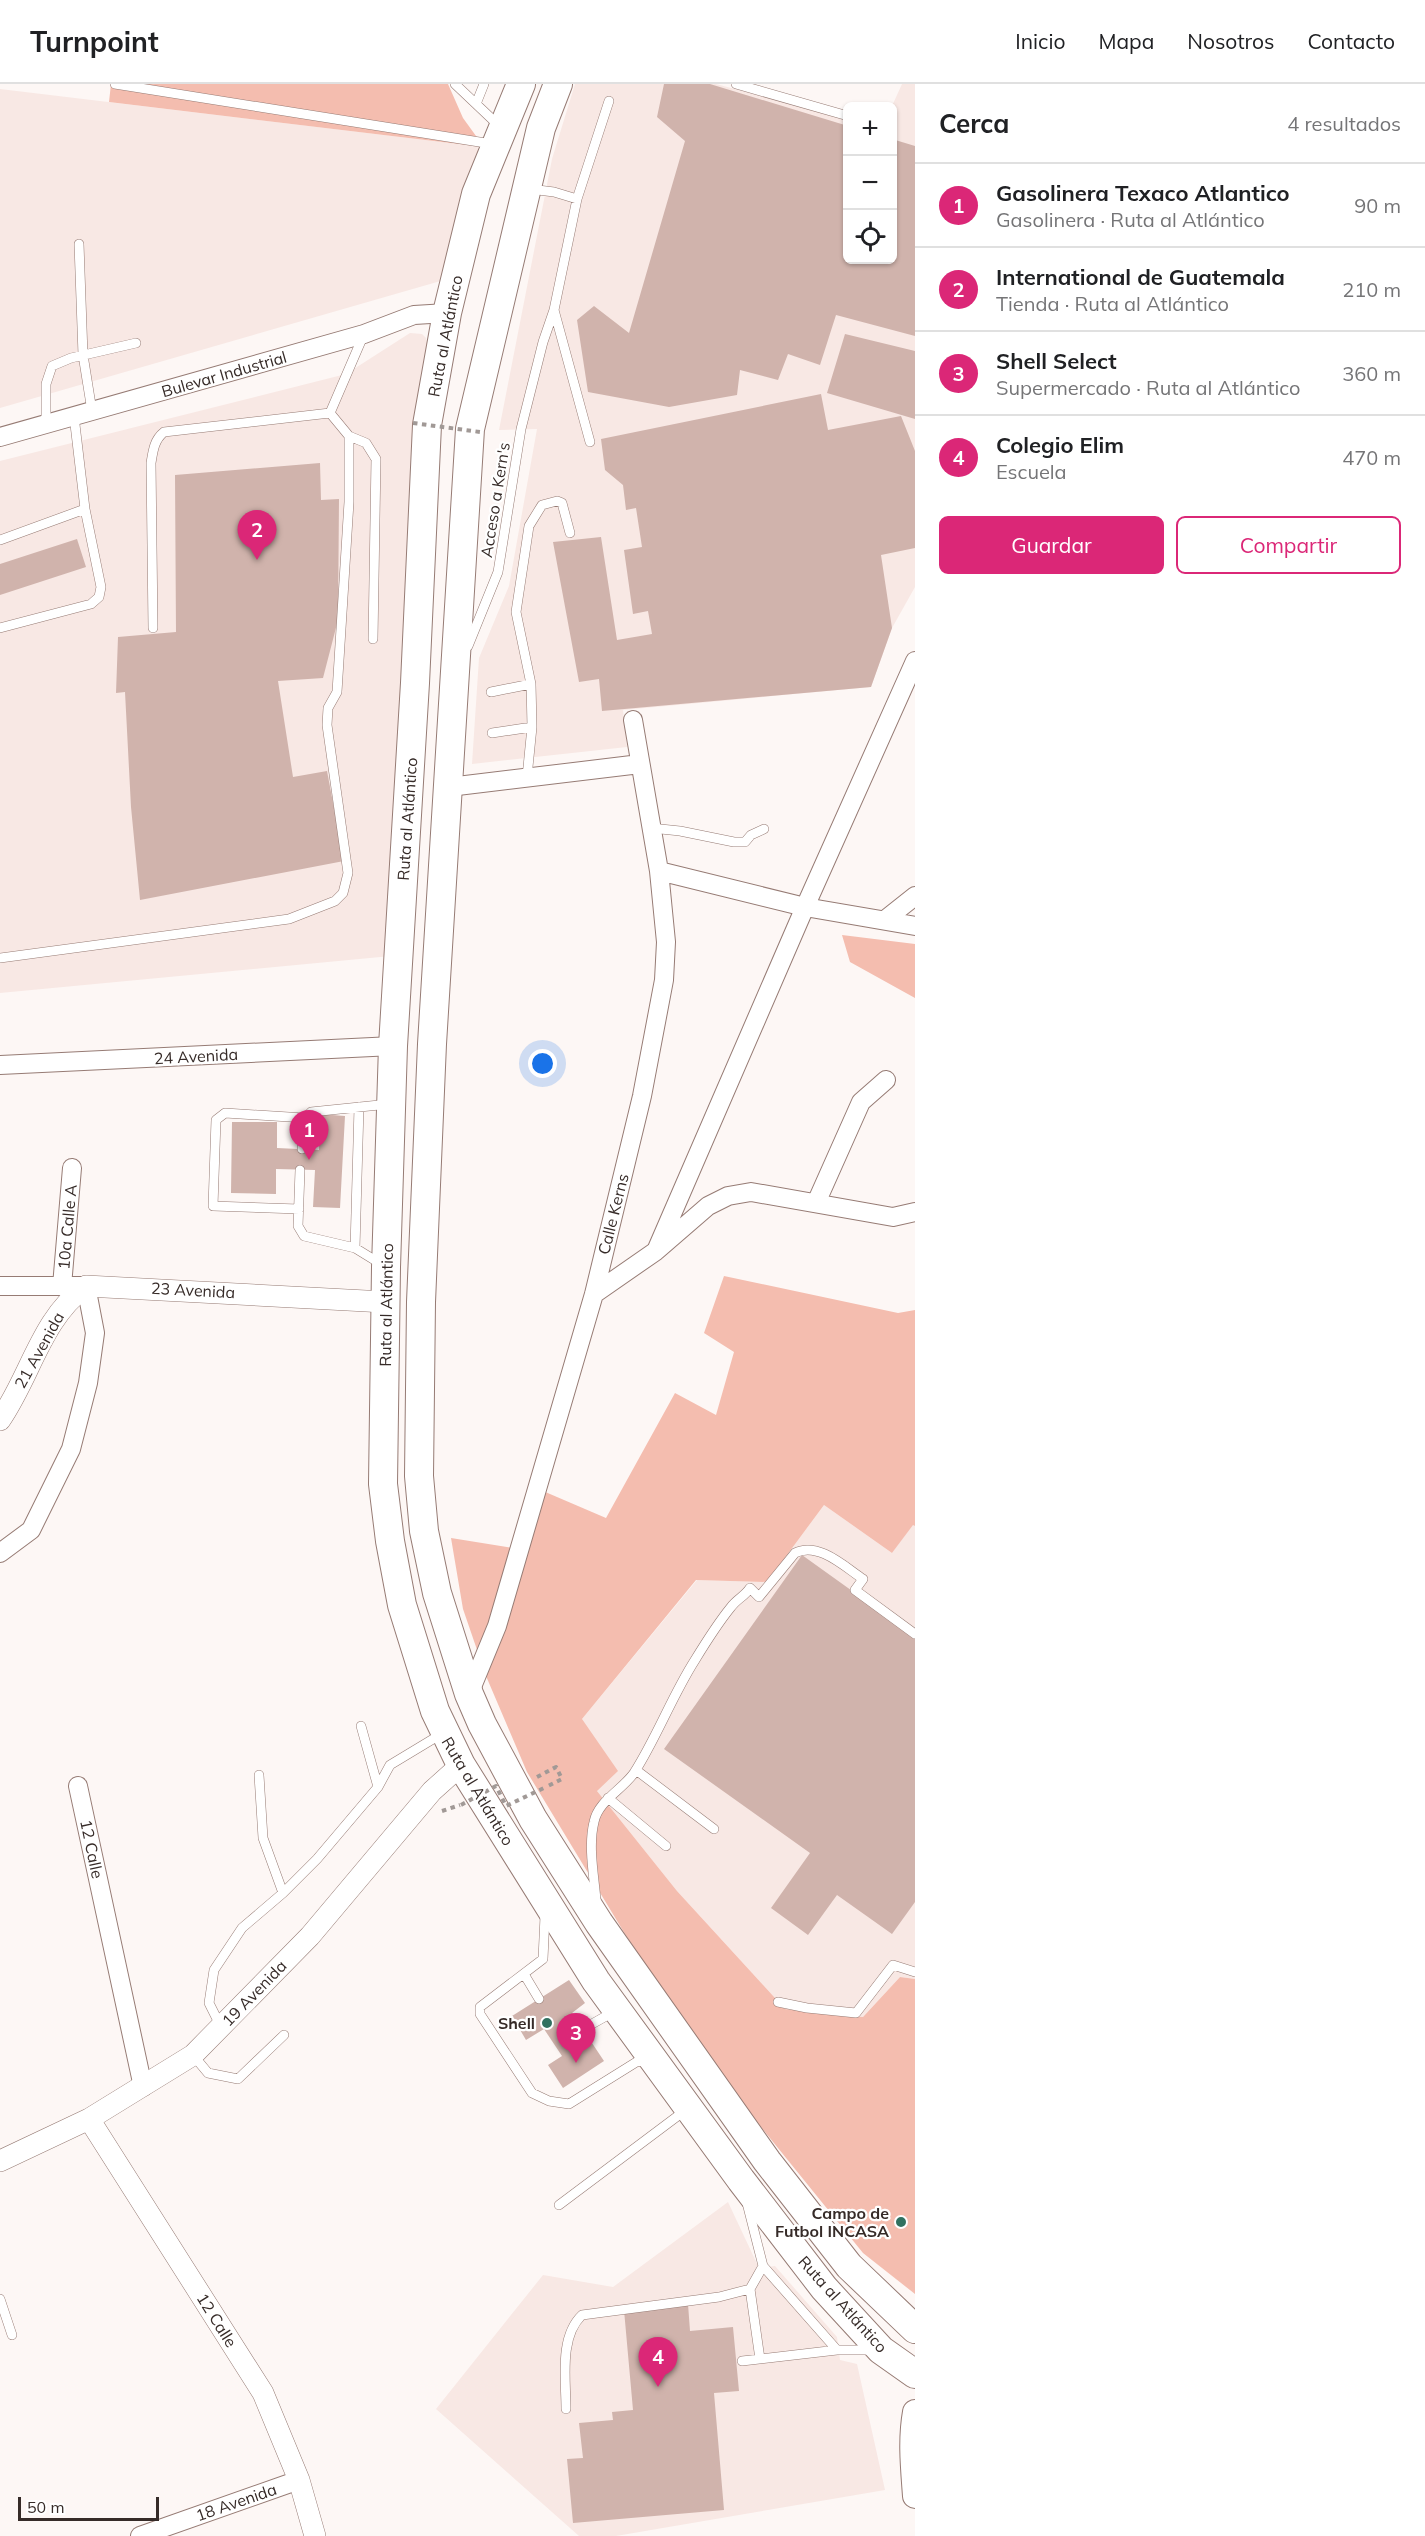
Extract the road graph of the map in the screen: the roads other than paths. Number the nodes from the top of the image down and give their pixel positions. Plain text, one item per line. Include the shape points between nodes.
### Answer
1 (115, 84) edge
2 (455, 84) edge
3 (483, 84) edge
4 (521, 84) edge
5 (558, 84) edge
6 (736, 84) edge
7 (609, 100) dead end
8 (476, 105) junction
9 (843, 115) edge
10 (499, 140) junction
11 (526, 188) junction
12 (577, 199) junction
13 (79, 244) dead end
14 (554, 310) junction
15 (447, 313) junction
16 (364, 334) junction
17 (136, 343) dead end
18 (83, 356) junction
19 (92, 411) junction
20 (330, 413) junction
21 (74, 416) junction
22 (46, 424) junction
23 (349, 436) junction
24 (0, 437) edge
25 (590, 442) dead end
26 (85, 509) junction
27 (570, 533) dead end
28 (0, 540) edge
29 (0, 628) edge
30 (153, 628) dead end
31 (373, 639) dead end
32 (915, 662) edge
33 (531, 684) junction
34 (454, 691) junction
35 (490, 692) dead end
36 (633, 720) dead end
37 (532, 727) junction
38 (492, 733) dead end
39 (640, 764) junction
40 (527, 777) junction
41 (449, 787) junction
42 (651, 828) junction
43 (764, 830) dead end
44 (658, 871) junction
45 (915, 896) edge
46 (805, 907) junction
47 (885, 919) junction
48 (915, 926) edge
49 (0, 958) edge
50 (393, 1046) junction
51 (0, 1065) edge
52 (886, 1080) dead end
53 (391, 1104) junction
54 (359, 1107) junction
55 (305, 1118) junction
56 (302, 1149) dead end
57 (72, 1168) dead end
58 (300, 1170) dead end
59 (816, 1203) junction
60 (299, 1209) junction
61 (915, 1212) edge
62 (355, 1248) junction
63 (656, 1251) junction
64 (386, 1267) junction
65 (0, 1286) edge
66 (62, 1286) junction
67 (86, 1286) junction
68 (594, 1294) junction
69 (385, 1302) junction
70 (0, 1420) edge
71 (0, 1553) edge
72 (915, 1634) edge
73 (469, 1694) junction
74 (361, 1726) dead end
75 (443, 1733) junction
76 (461, 1765) junction
77 (636, 1770) junction
78 (259, 1775) dead end
79 (78, 1786) dead end
80 (378, 1787) junction
81 (608, 1798) junction
82 (714, 1828) dead end
83 (666, 1846) dead end
84 (283, 1893) junction
85 (541, 1893) junction
86 (598, 1923) junction
87 (915, 1972) edge
88 (524, 1974) junction
89 (539, 1999) dead end
90 (778, 2002) dead end
91 (625, 2021) junction
92 (221, 2027) junction
93 (583, 2029) dead end
94 (284, 2035) dead end
95 (193, 2055) junction
96 (663, 2073) junction
97 (143, 2087) junction
98 (688, 2108) junction
99 (90, 2119) junction
100 (2, 2156) edge
101 (741, 2180) junction
102 (559, 2205) dead end
103 (763, 2266) junction
104 (750, 2289) junction
105 (0, 2299) edge
106 (915, 2329) edge
107 (12, 2335) dead end
108 (837, 2350) junction
109 (880, 2350) junction
110 (760, 2359) junction
111 (742, 2361) dead end
112 (915, 2374) edge
113 (566, 2409) dead end
114 (914, 2423) edge
115 (298, 2480) junction
116 (915, 2496) edge
117 (182, 2528) edge
118 (140, 2536) edge
119 (315, 2536) edge

1 - 10 lane
2 - 8 lane
3 - 8 lane
4 - 10 highway, Ruta al Atlántico
5 - 11 highway, Ruta al Atlántico via 541,128
6 - 9 lane
7 - 12 lane, Acceso a Kern's
8 - 10 lane via 494,121
10 - 15 highway, Ruta al Atlántico via 476,194
11 - 12 lane
11 - 34 highway, Ruta al Atlántico via 470,429
12 - 14 lane, Acceso a Kern's
13 - 18 lane
14 - 25 lane
14 - 34 lane, Acceso a Kern's via 521,429 498,572
15 - 16 street, Bulevar Industrial via 414,315
15 - 50 highway, Ruta al Atlántico via 427,425
16 - 19 street, Bulevar Industrial
16 - 20 lane
17 - 18 lane
18 - 19 lane
18 - 22 lane via 52,366 46,384
19 - 21 street, Bulevar Industrial
20 - 23 lane
20 - 30 lane via 160,435 152,463
21 - 22 street, Bulevar Industrial
21 - 26 lane
22 - 24 street, Bulevar Industrial
23 - 31 lane via 366,443 376,459
23 - 49 lane via 349,501 337,692 328,708 327,725 348,873 343,893 335,902 289,919
26 - 28 lane
26 - 29 lane via 101,587 99,597 91,604
27 - 33 lane via 562,503 557,501 542,505 529,526 516,612
32 - 46 street
33 - 35 lane
33 - 37 lane
34 - 41 highway, Ruta al Atlántico
36 - 39 street, Calle Kerns
37 - 38 lane
37 - 40 lane
39 - 40 street
39 - 42 street, Calle Kerns
40 - 41 street
41 - 73 highway, Ruta al Atlántico via 432,1044 421,1302 419,1476 424,1531 437,1593
42 - 43 lane via 734,842 745,842
42 - 44 street, Calle Kerns
44 - 46 street
44 - 68 street, Calle Kerns via 666,942 664,980 642,1096
45 - 47 street
46 - 47 street
46 - 63 street
47 - 48 street
50 - 51 street, 24 Avenida
50 - 53 highway, Ruta al Atlántico
52 - 59 street via 861,1102
53 - 54 lane
53 - 64 highway, Ruta al Atlántico
54 - 55 lane via 310,1112
54 - 62 lane
55 - 56 lane
55 - 60 lane via 225,1113 216,1120 213,1206
57 - 66 street, 10a Calle A
58 - 60 lane
59 - 61 street via 893,1218
59 - 63 street via 752,1192 728,1196 708,1206
60 - 62 lane via 298,1226 304,1236
62 - 64 lane
63 - 68 street
64 - 69 highway, Ruta al Atlántico
65 - 66 street, 23 Avenida
66 - 67 street, 23 Avenida
67 - 69 street, 23 Avenida
67 - 70 street, 21 Avenida via 69,1298 48,1327
67 - 71 street via 95,1333 88,1383 71,1449 31,1530
68 - 73 street, Calle Kerns via 497,1626
69 - 75 highway, Ruta al Atlántico via 383,1484 390,1541 402,1605
72 - 77 lane via 855,1590 863,1579 822,1553 801,1550 759,1597 750,1588 732,1606 674,1695
73 - 86 highway, Ruta al Atlántico via 534,1819
74 - 80 lane
75 - 76 highway, Ruta al Atlántico
75 - 80 lane via 390,1765
76 - 85 highway, Ruta al Atlántico
76 - 92 street, 19 Avenida via 432,1791 310,1936
77 - 81 lane
77 - 82 lane
78 - 84 lane via 263,1838
79 - 97 street, 12 Calle
80 - 84 lane
81 - 83 lane
81 - 86 lane via 594,1820 592,1832
84 - 92 lane via 242,1928 214,1970 209,2003
85 - 88 lane via 546,1922 543,1959
85 - 91 highway, Ruta al Atlántico
86 - 106 highway, Ruta al Atlántico via 767,2161 849,2266
87 - 90 lane via 893,1965 856,2013
88 - 89 lane
88 - 96 lane via 480,2007 480,2013 532,2093 569,2104 639,2061
91 - 93 lane via 608,2015
91 - 96 highway, Ruta al Atlántico
92 - 95 street, 19 Avenida
94 - 95 lane via 238,2079 208,2073
95 - 97 street, 19 Avenida
96 - 98 highway, Ruta al Atlántico
97 - 99 street, 19 Avenida
98 - 101 highway, Ruta al Atlántico
98 - 102 lane
99 - 100 street, 19 Avenida
99 - 115 street, 12 Calle via 263,2393
101 - 103 lane
101 - 109 highway, Ruta al Atlántico via 824,2288
103 - 104 lane
103 - 108 lane
104 - 110 lane
104 - 113 lane via 582,2315 567,2336
105 - 107 lane
108 - 109 lane
108 - 110 lane
109 - 112 highway, Ruta al Atlántico
110 - 111 lane
114 - 116 main road
115 - 117 street, 18 Avenida
115 - 119 street, 12 Calle
117 - 118 street, 18 Avenida

